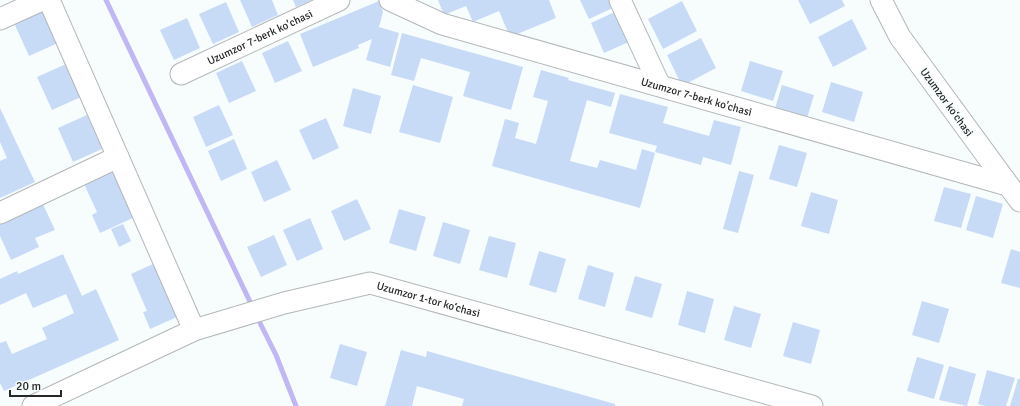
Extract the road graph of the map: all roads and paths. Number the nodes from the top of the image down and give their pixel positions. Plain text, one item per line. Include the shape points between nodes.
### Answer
1 (42, 0) edge
2 (49, 0) edge
3 (340, 0) edge
4 (390, 0) edge
5 (620, 0) edge
6 (881, 0) edge
7 (0, 19) edge
8 (180, 74) dead end
9 (659, 84) junction
10 (118, 157) junction
11 (1007, 184) junction
12 (1020, 201) edge
13 (0, 213) edge
14 (194, 330) junction
15 (33, 406) edge
16 (812, 406) edge

1 - 7 street
2 - 10 street
3 - 8 street, Uzumzor 7-berk ko'chasi
4 - 9 street, Uzumzor 7-berk ko'chasi via 442,24
5 - 9 street
6 - 11 street, Uzumzor koʻchasi via 900,37
9 - 11 street, Uzumzor 7-berk ko'chasi
10 - 13 street
10 - 14 street
11 - 12 street, Uzumzor koʻchasi
14 - 15 street, Uzumzor 1-tor ko‘chasi
14 - 16 street, Uzumzor 1-tor ko‘chasi via 370,283

